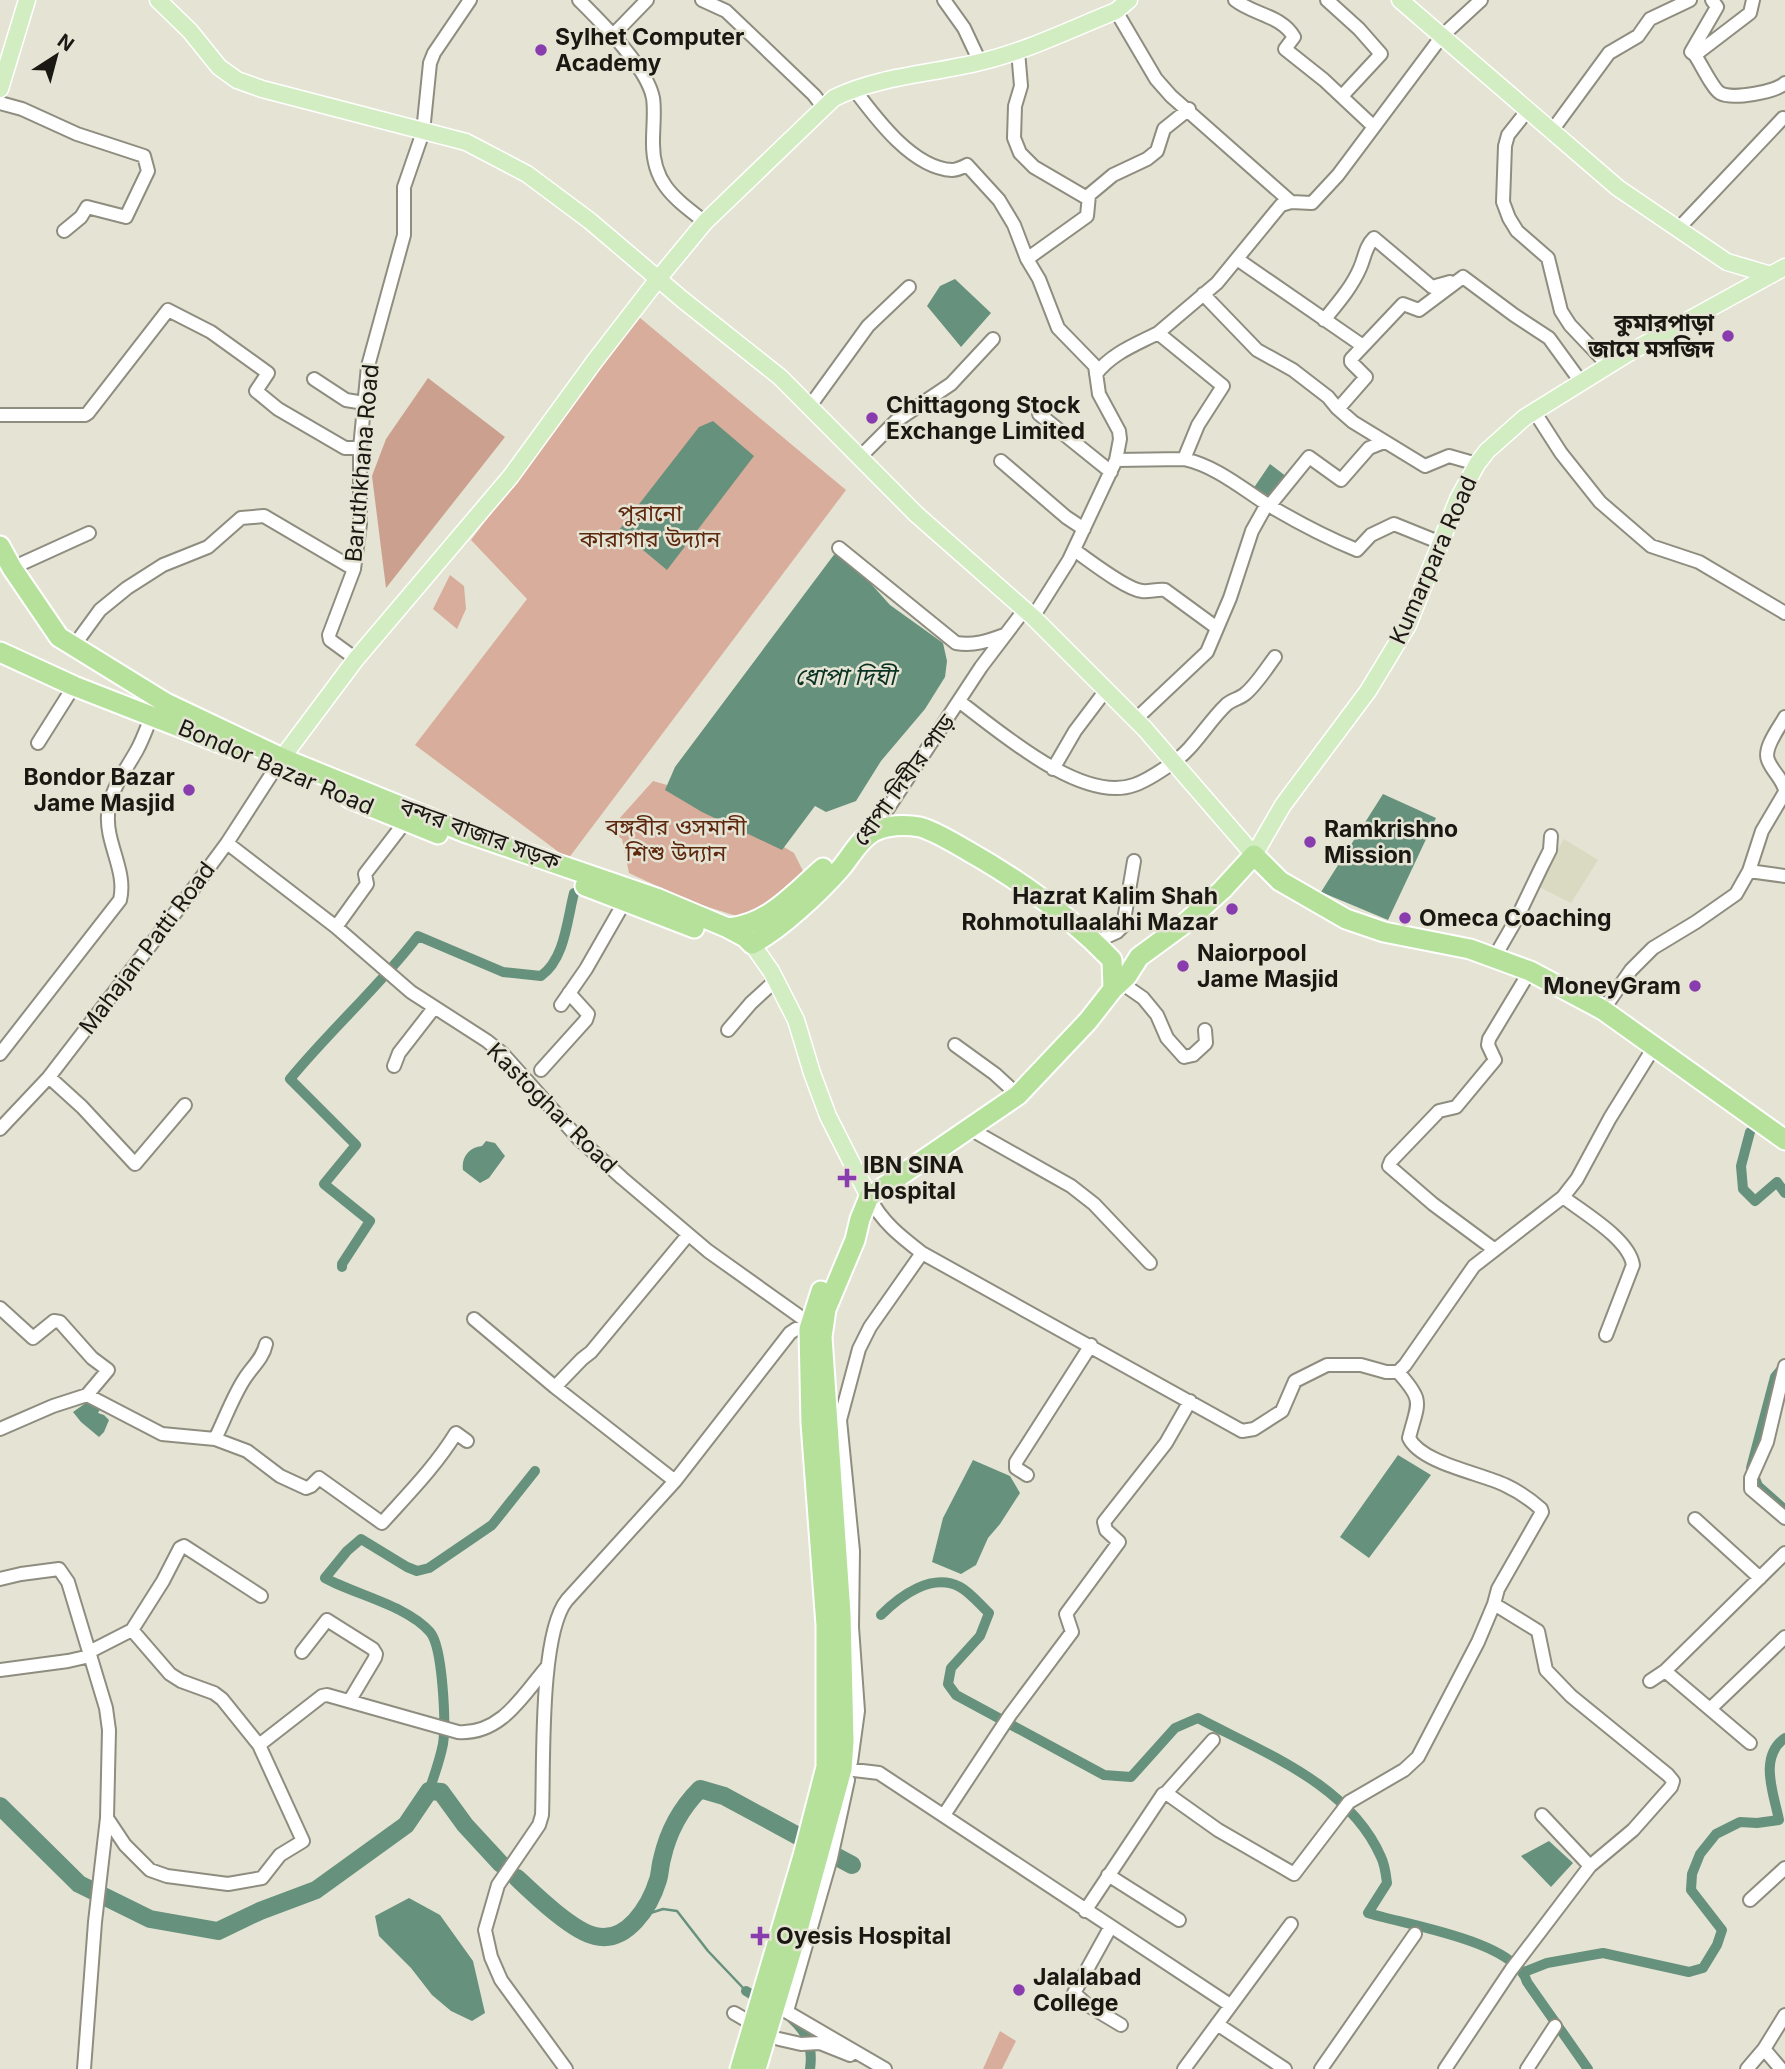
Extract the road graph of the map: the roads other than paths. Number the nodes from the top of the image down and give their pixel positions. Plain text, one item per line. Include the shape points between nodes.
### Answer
1 (27, 0) edge
2 (158, 0) edge
3 (470, 0) edge
4 (579, 0) edge
5 (647, 0) edge
6 (702, 0) edge
7 (944, 0) edge
8 (1129, 0) edge
9 (1235, 0) edge
10 (1327, 0) edge
11 (1481, 0) edge
12 (1689, 0) edge
13 (1712, 0) edge
14 (1753, 0) edge
15 (1411, 3) edge
16 (1116, 11) junction
17 (613, 35) junction
18 (1442, 36) junction
19 (1018, 51) junction
20 (1695, 55) junction
21 (980, 62) junction
22 (1785, 83) edge
23 (0, 89) edge
24 (853, 89) junction
25 (1342, 96) junction
26 (0, 103) edge
27 (824, 108) junction
28 (1189, 109) junction
29 (1527, 111) junction
30 (1783, 118) edge
31 (1373, 125) junction
32 (423, 132) junction
33 (1551, 132) junction
34 (1087, 198) junction
35 (1291, 202) junction
36 (705, 222) junction
37 (1678, 229) junction
38 (64, 231) dead end
39 (1027, 259) junction
40 (1237, 259) junction
41 (1727, 262) junction
42 (1778, 271) edge
43 (657, 279) junction
44 (1455, 281) junction
45 (909, 287) dead end
46 (1203, 294) junction
47 (1732, 296) junction
48 (1324, 320) junction
49 (1158, 334) junction
50 (993, 339) dead end
51 (1363, 346) junction
52 (1608, 365) junction
53 (1096, 374) junction
54 (314, 379) dead end
55 (1581, 382) junction
56 (364, 403) junction
57 (810, 406) junction
58 (1338, 409) junction
59 (1534, 411) junction
60 (1039, 414) dead end
61 (0, 415) edge
62 (1384, 442) junction
63 (360, 448) junction
64 (859, 458) junction
65 (1184, 459) junction
66 (1001, 461) dead end
67 (1477, 464) junction
68 (1114, 466) junction
69 (1268, 504) junction
70 (1084, 529) junction
71 (89, 533) dead end
72 (1441, 543) junction
73 (0, 546) edge
74 (839, 548) dead end
75 (1073, 550) junction
76 (12, 568) junction
77 (354, 569) junction
78 (1029, 613) junction
79 (1785, 613) edge
80 (1217, 628) junction
81 (1004, 634) junction
82 (73, 647) junction
83 (0, 652) edge
84 (1275, 657) dead end
85 (356, 659) junction
86 (74, 686) junction
87 (1106, 690) junction
88 (960, 702) junction
89 (152, 715) junction
90 (1785, 717) edge
91 (1136, 719) junction
92 (38, 743) dead end
93 (279, 763) junction
94 (1173, 763) junction
95 (1053, 769) junction
96 (1785, 791) edge
97 (405, 822) junction
98 (872, 832) junction
99 (1551, 836) dead end
100 (228, 843) junction
101 (1254, 855) junction
102 (1134, 861) dead end
103 (1749, 871) junction
104 (1785, 876) edge
105 (625, 901) junction
106 (336, 928) junction
107 (762, 933) junction
108 (1095, 942) junction
109 (1139, 957) junction
110 (1494, 958) junction
111 (1112, 960) junction
112 (765, 962) junction
113 (1530, 971) junction
114 (776, 980) junction
115 (1116, 986) junction
116 (569, 993) junction
117 (561, 1005) dead end
118 (434, 1008) junction
119 (1603, 1010) junction
120 (728, 1030) dead end
121 (1205, 1030) dead end
122 (955, 1045) dead end
123 (1654, 1046) junction
124 (0, 1054) edge
125 (394, 1066) dead end
126 (541, 1070) dead end
127 (49, 1077) junction
128 (1018, 1095) junction
129 (185, 1105) dead end
130 (0, 1129) edge
131 (971, 1129) junction
132 (1785, 1140) edge
133 (869, 1197) junction
134 (1563, 1197) junction
135 (859, 1219) junction
136 (688, 1235) junction
137 (1495, 1250) junction
138 (922, 1253) junction
139 (1150, 1264) dead end
140 (0, 1308) edge
141 (474, 1319) dead end
142 (809, 1326) junction
143 (1606, 1335) dead end
144 (266, 1344) dead end
145 (1091, 1345) junction
146 (1785, 1366) edge
147 (1398, 1372) junction
148 (555, 1387) junction
149 (87, 1395) junction
150 (1190, 1401) junction
151 (0, 1429) edge
152 (215, 1439) junction
153 (467, 1441) dead end
154 (1027, 1475) dead end
155 (675, 1481) junction
156 (1785, 1518) edge
157 (1695, 1519) dead end
158 (1785, 1553) edge
159 (1760, 1578) junction
160 (0, 1579) edge
161 (261, 1596) dead end
162 (1494, 1604) junction
163 (132, 1630) junction
164 (1785, 1637) edge
165 (302, 1652) dead end
166 (90, 1654) junction
167 (546, 1668) junction
168 (0, 1670) edge
169 (1665, 1671) junction
170 (1650, 1681) dead end
171 (350, 1700) junction
172 (1710, 1709) junction
173 (1213, 1740) dead end
174 (1750, 1743) dead end
175 (259, 1745) junction
176 (840, 1768) junction
177 (1166, 1793) junction
178 (944, 1815) junction
179 (1542, 1815) dead end
180 (107, 1818) junction
181 (1590, 1866) junction
182 (1785, 1868) edge
183 (1108, 1875) junction
184 (1750, 1900) dead end
185 (1085, 1911) junction
186 (1179, 1920) dead end
187 (1291, 1924) dead end
188 (1110, 1928) junction
189 (1415, 1934) dead end
190 (1230, 2005) junction
191 (781, 2008) junction
192 (734, 2013) dead end
193 (1785, 2015) edge
194 (746, 2020) dead end
195 (1217, 2024) junction
196 (1121, 2025) dead end
197 (1555, 2026) dead end
198 (779, 2039) dead end
199 (1764, 2049) junction
200 (85, 2069) edge
201 (566, 2069) edge
202 (740, 2069) edge
203 (757, 2069) edge
204 (879, 2069) edge
205 (885, 2069) edge
206 (1184, 2069) edge
207 (1285, 2069) edge
208 (1321, 2069) edge
209 (1445, 2069) edge
210 (1527, 2069) edge
211 (1747, 2069) edge
212 (1781, 2069) edge

1 - 23 main road
2 - 32 main road via 219,67 237,80
3 - 32 street, Baruthkhana Road via 430,63
4 - 17 street
5 - 17 street
6 - 27 street via 726,11
7 - 21 street via 964,27
8 - 16 main road
9 - 25 street via 1287,27 1294,37 1285,49
10 - 25 street via 1381,54
11 - 18 street
12 - 33 street via 1650,19 1638,36 1609,53
13 - 20 street via 1717,7 1691,52
14 - 20 street via 1750,13
15 - 18 main road
16 - 19 main road
16 - 28 street via 1156,79
17 - 36 street via 653,97 652,157 660,180
18 - 29 main road
18 - 31 street
19 - 21 main road
19 - 34 street via 1021,86 1014,138 1020,153 1034,167
20 - 22 street via 1714,87 1729,96 1772,92
21 - 24 main road
24 - 27 main road
24 - 39 street via 907,150 935,165 954,170 967,165 978,174 1014,225
25 - 31 street
26 - 38 street via 144,156 148,171 126,217 87,207
27 - 36 main road
28 - 34 street via 1164,128 1157,151 1113,176
28 - 35 street
29 - 33 main road
29 - 52 street via 1505,146 1503,202 1517,231 1548,258 1561,311 1570,325
30 - 37 street
31 - 35 street via 1312,203
32 - 43 main road via 466,142 527,174
32 - 56 street, Baruthkhana Road via 404,187 404,235 368,366
33 - 37 main road via 1618,188
34 - 39 street via 1087,216
35 - 40 street via 1281,205
36 - 43 main road
37 - 41 main road
39 - 53 street via 1058,328 1095,366
40 - 46 street
40 - 48 street
41 - 42 main road
41 - 47 main road via 1738,282
42 - 47 main road, Kumarpara Road
43 - 57 main road via 750,351
43 - 85 main road via 511,475
44 - 48 street via 1433,287 1374,237 1349,287
44 - 51 street via 1419,310 1403,304
44 - 55 street via 1463,277 1549,338
45 - 57 street via 868,326
46 - 49 street
46 - 58 street via 1257,350 1293,370
47 - 52 main road, Kumarpara Road
48 - 51 street
49 - 53 street via 1118,353
49 - 65 street via 1223,386
50 - 64 street via 951,384 896,421
51 - 58 street via 1350,361 1366,377
52 - 55 main road, Kumarpara Road
53 - 68 street via 1099,394 1119,431
54 - 56 street via 346,400
55 - 59 main road, Kumarpara Road
56 - 63 street, Baruthkhana Road
57 - 64 main road
58 - 62 street
59 - 67 main road, Kumarpara Road
59 - 79 street via 1600,502 1651,546 1699,562
60 - 68 street
61 - 63 street via 85,415 168,310 211,332 268,373 256,391 278,409 345,448
62 - 67 street via 1425,466 1449,456
62 - 69 street via 1369,447 1340,480 1309,457
63 - 77 street, Baruthkhana Road via 360,524
64 - 78 main road
65 - 68 street
65 - 69 street via 1219,472
66 - 70 street
67 - 72 main road, Kumarpara Road
68 - 70 street, ধোপা দিঘীর পাড়
69 - 72 street via 1357,550 1371,535 1394,524
69 - 80 street via 1252,531
70 - 75 street, ধোপা দিঘীর পাড়
71 - 76 street
72 - 101 main road, Kumarpara Road via 1408,625 1368,691 1283,805
73 - 76 highway, বন্দর বাজার সড়ক
74 - 81 street via 956,643 982,643
75 - 78 street, ধোপা দিঘীর পাড়
75 - 80 street via 1138,590 1165,590
76 - 82 highway, বন্দর বাজার সড়ক via 59,637
77 - 82 street via 264,516 241,518 208,547 163,565 127,587 100,610
77 - 85 street, Baruthkhana Road via 329,635
78 - 81 street, ধোপা দিঘীর পাড়
78 - 87 main road
80 - 91 street via 1207,652
81 - 88 street, ধোপা দিঘীর পাড়
82 - 93 highway, বন্দর বাজার সড়ক
83 - 86 highway, Bondor Bazar Road
84 - 94 street via 1247,693 1226,705
85 - 93 main road
86 - 89 highway, Bondor Bazar Road
86 - 92 street
87 - 91 main road
87 - 95 street
88 - 95 street
88 - 98 street, ধোপা দিঘীর পাড়
89 - 93 highway, Bondor Bazar Road
89 - 124 street via 115,790 108,815 121,877 120,900
90 - 96 street via 1766,752
91 - 94 main road
93 - 97 highway, Bondor Bazar Road
93 - 100 street, Mahajan Patti Road
93 - 107 highway, বন্দর বাজার সড়ক via 624,886 745,937
94 - 95 street via 1133,785 1120,787 1090,785
94 - 101 main road
96 - 103 street via 1762,831
97 - 105 highway, Bondor Bazar Road
97 - 106 street via 365,874 367,884
98 - 107 highway, ধোপা দিঘীর পাড় via 841,868
98 - 108 highway via 895,825 919,827 941,836 999,867 1068,916
99 - 110 street via 1550,849
100 - 106 street, Kastoghar Road
100 - 127 street, Mahajan Patti Road
101 - 109 highway via 1184,924
101 - 110 highway via 1280,881 1346,919
102 - 108 street via 1122,926
103 - 104 street
103 - 119 street via 1736,894 1653,948
105 - 107 highway, Bondor Bazar Road via 730,942
105 - 116 street
106 - 118 street, Kastoghar Road
107 - 112 main road, বন্দর বাজার সড়ক
107 - 112 main road via 770,938
108 - 111 highway
109 - 111 highway
109 - 115 highway
110 - 113 highway
111 - 115 highway
112 - 114 main road, বন্দর বাজার সড়ক
113 - 119 highway
113 - 137 street via 1489,1040 1495,1060 1489,1069 1456,1107 1439,1111 1427,1121 1389,1166
114 - 120 street
114 - 133 main road, বন্দর বাজার সড়ক via 796,1020 828,1116
115 - 121 street via 1143,998 1184,1057 1206,1043
115 - 128 highway
116 - 117 street
116 - 126 street via 588,1014 586,1020
118 - 125 street
118 - 136 street, Kastoghar Road via 503,1054 578,1138
119 - 123 highway
122 - 128 street
123 - 132 highway
123 - 134 street
127 - 129 street via 135,1164
127 - 130 street, Mahajan Patti Road
128 - 131 highway
131 - 133 highway
131 - 139 street via 1071,1186
133 - 135 highway
133 - 138 street via 893,1231
134 - 137 street
134 - 143 street via 1631,1255 1633,1265
135 - 142 highway via 847,1236
135 - 176 highway via 822,1337 841,1614 844,1742
136 - 142 street, Kastoghar Road
136 - 148 street via 591,1352
137 - 147 street via 1474,1266
138 - 145 street
138 - 176 street via 859,1349 840,1420 853,1551 858,1711
140 - 149 street via 33,1338 54,1321 60,1322 106,1367
141 - 148 street
142 - 155 street via 790,1333
142 - 176 highway via 811,1423
144 - 152 street
145 - 150 street
145 - 154 street via 1016,1462 1016,1468
146 - 156 street via 1751,1489
147 - 150 street via 1326,1365 1295,1381 1282,1411 1248,1431
147 - 162 street via 1418,1401 1409,1438 1413,1446 1505,1485 1541,1509
148 - 155 street
149 - 151 street
149 - 152 street via 162,1434
150 - 178 street via 1166,1443 1104,1522 1106,1531 1119,1542 1066,1614 1072,1632
152 - 153 street via 247,1451 280,1476 306,1488 319,1478 382,1523 412,1493 456,1433
155 - 167 street via 562,1606
157 - 159 street
158 - 159 street
159 - 169 street
160 - 166 street via 59,1569 68,1582
161 - 163 street via 184,1546
162 - 177 street via 1418,1757 1349,1802 1293,1874
162 - 181 street via 1538,1631 1546,1670 1673,1782 1633,1830
163 - 166 street
163 - 175 street via 170,1674 222,1699
164 - 172 street
165 - 171 street via 327,1620 373,1649 375,1658
166 - 168 street
166 - 180 street via 109,1730
167 - 171 street via 502,1720 478,1731 458,1732
167 - 201 street via 542,1815 498,1885 485,1930 501,1980
169 - 170 street
169 - 172 street
171 - 175 street via 322,1696
172 - 174 street
173 - 177 street
175 - 180 street via 303,1841 280,1855 262,1878 228,1884 150,1870
176 - 178 street via 879,1773
176 - 191 highway
176 - 202 highway
177 - 183 street
178 - 185 street
179 - 181 street
180 - 200 street
181 - 209 street via 1511,1970
182 - 184 street
183 - 185 street
183 - 186 street
185 - 188 street
187 - 190 street
188 - 190 street
188 - 196 street via 1074,1993
189 - 208 street
190 - 195 street
191 - 203 highway
191 - 205 street
192 - 194 street
193 - 199 street
195 - 206 street
195 - 207 street
197 - 210 street
198 - 204 street via 820,2043
199 - 211 street
199 - 212 street

